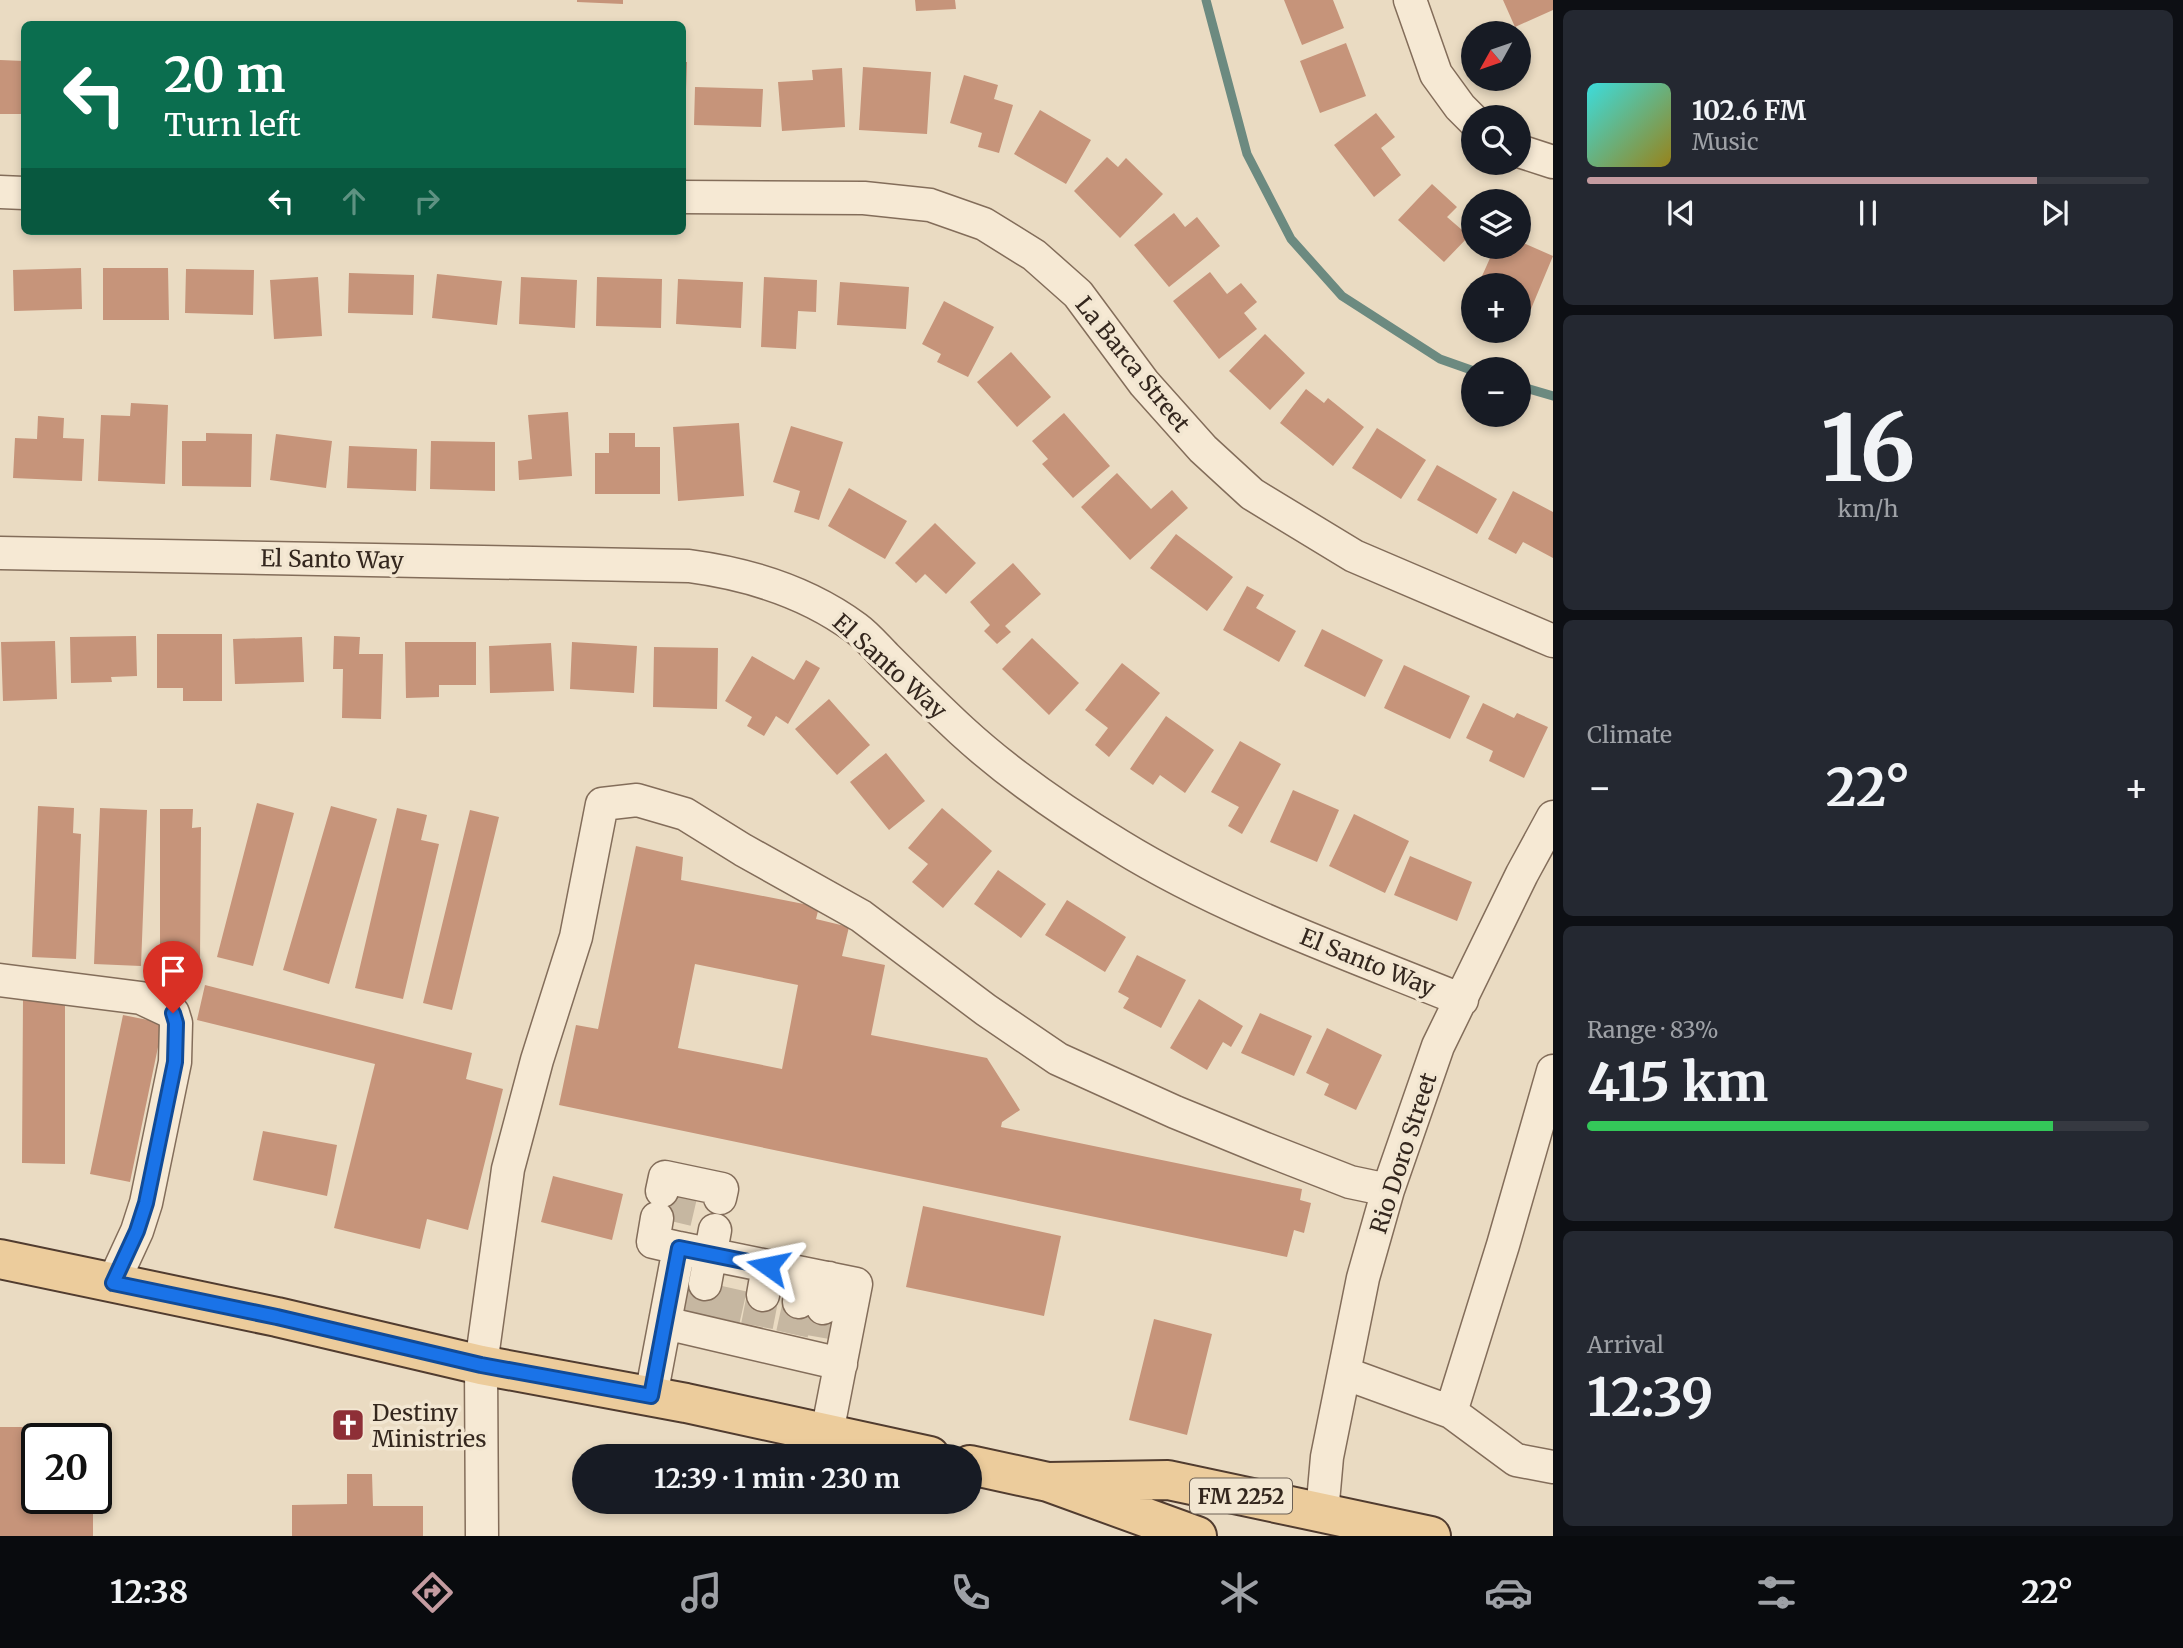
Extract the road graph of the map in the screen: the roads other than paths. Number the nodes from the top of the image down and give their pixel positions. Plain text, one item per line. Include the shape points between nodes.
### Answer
1 (1410, 0) edge
2 (1461, 108) edge
3 (1531, 155) edge
4 (1553, 162) edge
5 (0, 192) edge
6 (21, 192) edge
7 (686, 197) edge
8 (0, 553) edge
9 (1553, 641) edge
10 (1553, 817) edge
11 (0, 979) edge
12 (1462, 1000) junction
13 (1553, 1071) edge
14 (1388, 1190) junction
15 (698, 1246) junction
16 (0, 1259) edge
17 (113, 1283) junction
18 (812, 1323) junction
19 (665, 1324) junction
20 (481, 1365) junction
21 (1344, 1373) junction
22 (651, 1396) junction
23 (1451, 1412) junction
24 (827, 1433) junction
25 (876, 1444) edge
26 (1553, 1467) edge
27 (982, 1468) edge
28 (1048, 1482) junction
29 (1322, 1513) junction
30 (482, 1536) edge
31 (1197, 1536) edge
32 (1430, 1536) edge

1 - 2 street via 1436,74
3 - 4 street
5 - 6 street
7 - 9 street, La Barca Street via 864,198 930,205 984,224 1034,255 1078,294 1144,383 1203,449 1252,494 1354,556
8 - 12 street, El Santo Way via 689,566 773,583 857,629 963,732 1039,794 1121,847 1196,888 1285,928
10 - 12 street, Rio Doro Street
11 - 17 street via 141,998 173,1013 175,1062 146,1203
12 - 14 street, Rio Doro Street via 1438,1046
13 - 23 street
14 - 20 street via 1350,1182 1058,1059 861,916 685,814 637,800 603,804 576,937 508,1169
14 - 21 street, Rio Doro Street via 1363,1279
15 - 18 street via 766,1281
15 - 18 street via 755,1335
15 - 19 street
15 - 19 street
16 - 17 main road
17 - 20 main road
18 - 24 street
19 - 22 street
20 - 22 main road
20 - 30 street
21 - 23 street
21 - 29 street, Rio Doro Street via 1326,1457
22 - 24 main road
23 - 26 street via 1516,1460
24 - 25 main road
27 - 28 main road, FM 2252
28 - 29 main road, FM 2252 via 1168,1480
28 - 31 main road, FM 2252
29 - 32 main road, FM 2252

